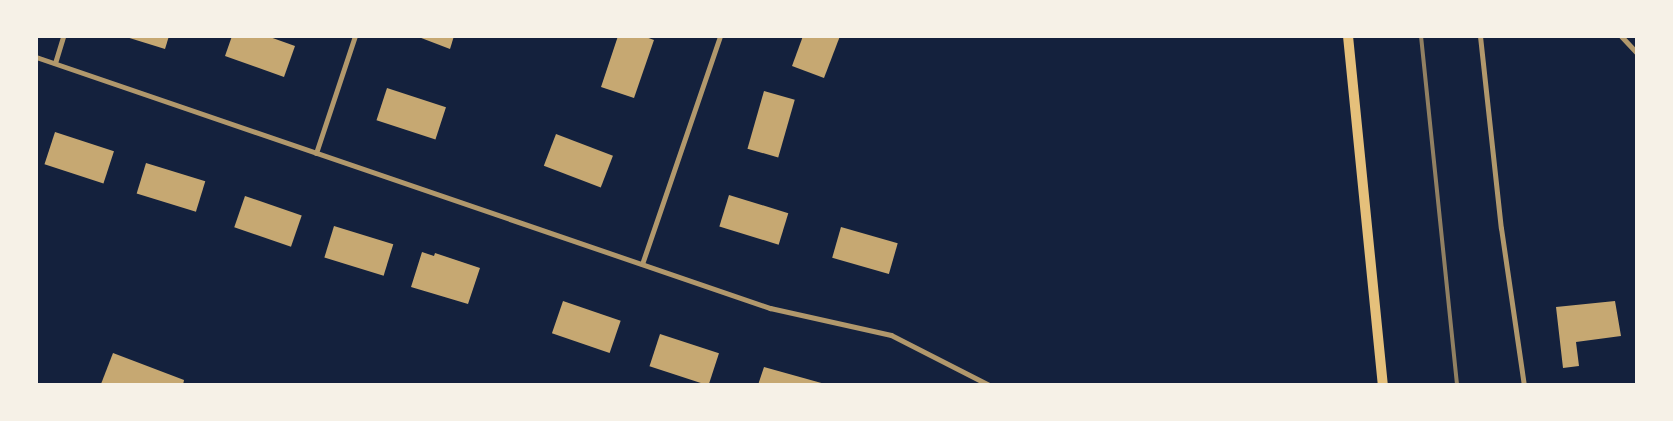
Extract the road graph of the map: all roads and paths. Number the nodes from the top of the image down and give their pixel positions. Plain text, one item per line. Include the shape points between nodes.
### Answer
1 (63, 36) edge
2 (355, 36) edge
3 (720, 36) edge
4 (1348, 36) edge
5 (1480, 36) edge
6 (1622, 36) edge
7 (1637, 52) edge
8 (36, 57) edge
9 (55, 63) junction
10 (316, 153) junction
11 (642, 264) junction
12 (989, 385) edge
13 (1383, 385) edge
14 (1524, 385) edge

1 - 9 street
2 - 10 street
3 - 11 street
4 - 13 main road
5 - 14 street
6 - 7 street
8 - 9 street
9 - 10 street
10 - 11 street
11 - 12 street via 770,308 891,335

